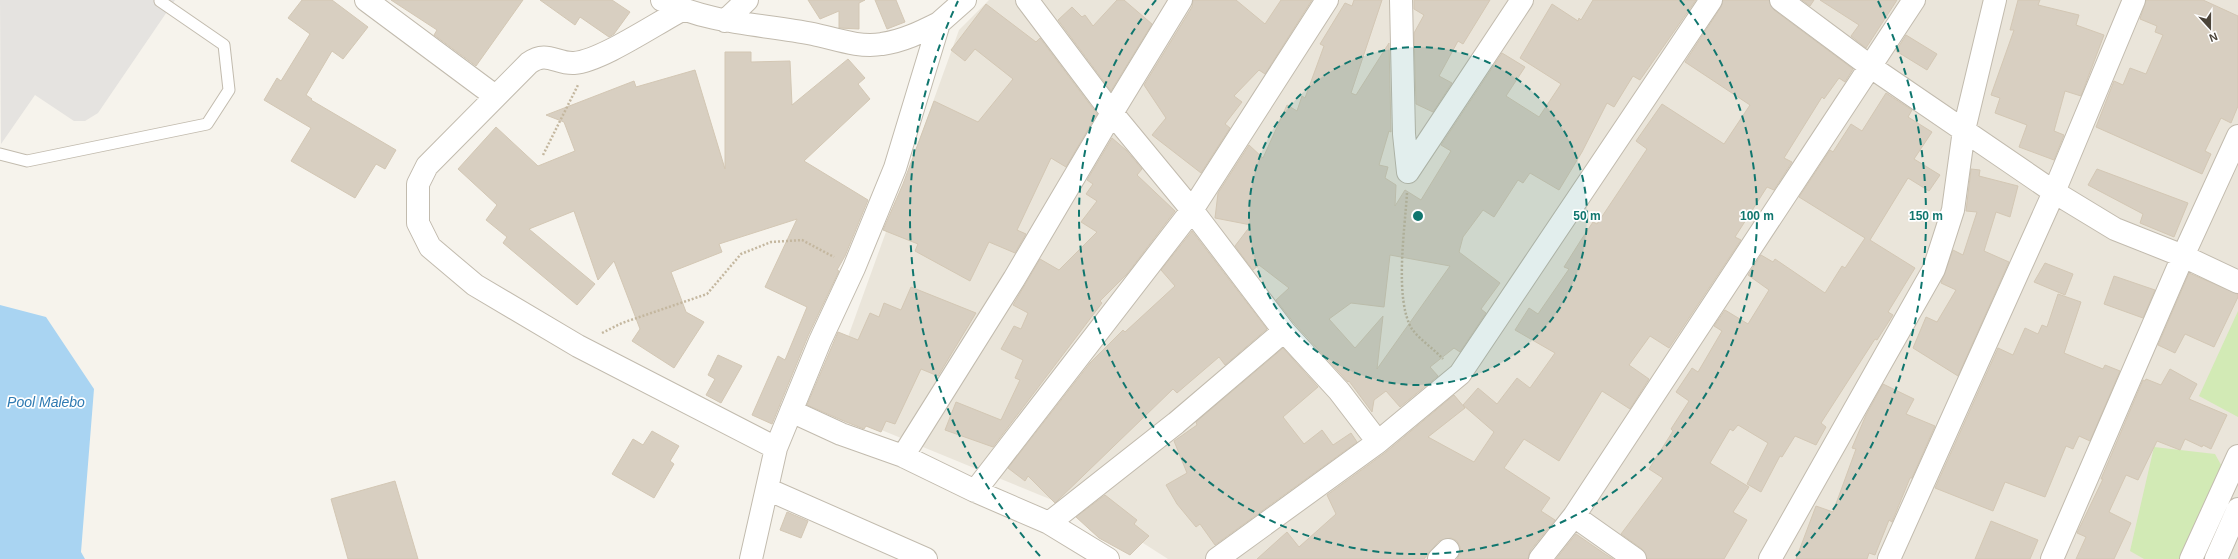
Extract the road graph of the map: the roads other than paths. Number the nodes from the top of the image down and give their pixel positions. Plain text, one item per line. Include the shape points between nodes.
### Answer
1 (366, 0) edge
2 (662, 0) edge
3 (747, 0) edge
4 (965, 0) edge
5 (1027, 0) edge
6 (1181, 0) edge
7 (1327, 0) edge
8 (1401, 0) edge
9 (1522, 0) edge
10 (1711, 0) edge
11 (1781, 0) edge
12 (1914, 0) edge
13 (1996, 0) edge
14 (2134, 0) edge
15 (160, 2) dead end
16 (682, 10) junction
17 (725, 21) junction
18 (940, 23) junction
19 (1871, 67) junction
20 (495, 96) junction
21 (1112, 113) junction
22 (1964, 130) junction
23 (2238, 136) edge
24 (0, 154) edge
25 (2054, 192) junction
26 (1192, 210) junction
27 (2183, 256) junction
28 (2238, 282) edge
29 (1284, 331) junction
30 (791, 411) junction
31 (1378, 442) junction
32 (776, 448) junction
33 (903, 456) junction
34 (2238, 456) edge
35 (766, 489) junction
36 (975, 491) junction
37 (2237, 515) edge
38 (1574, 516) junction
39 (1049, 522) junction
40 (1628, 557) edge
41 (751, 559) edge
42 (926, 559) edge
43 (1108, 559) edge
44 (1217, 559) edge
45 (1540, 559) edge
46 (1770, 559) edge
47 (1890, 559) edge
48 (2052, 559) edge
49 (2191, 559) edge
50 (2216, 559) edge

1 - 20 street
2 - 16 street
3 - 17 street
4 - 18 street
5 - 21 street
6 - 21 street
7 - 26 street
8 - 9 street via 1404,134 1408,172
10 - 31 street via 1460,374
11 - 19 street
12 - 19 street
13 - 22 street
14 - 25 street
15 - 24 lane via 224,45 229,90 206,124 27,161
16 - 17 street
16 - 20 street via 591,60 572,63 537,57
17 - 18 street via 814,34 845,43 882,45 914,36
18 - 30 street via 895,168
19 - 22 street
19 - 38 street
20 - 32 street via 427,166 418,184 418,222 430,247 475,285 578,346
21 - 26 street
21 - 33 street via 1014,279
22 - 25 street
22 - 46 street via 1953,210 1934,269
23 - 27 street
25 - 27 street via 2115,229
25 - 47 street
26 - 29 street
26 - 36 street
27 - 28 street
27 - 48 street
29 - 31 street via 1339,391
29 - 39 street via 1176,423
30 - 32 street
30 - 33 street via 841,434
31 - 44 street
32 - 35 street
33 - 36 street
34 - 49 street
35 - 41 street
35 - 42 street
36 - 39 street
37 - 50 street
38 - 40 street
38 - 45 street
39 - 43 street

